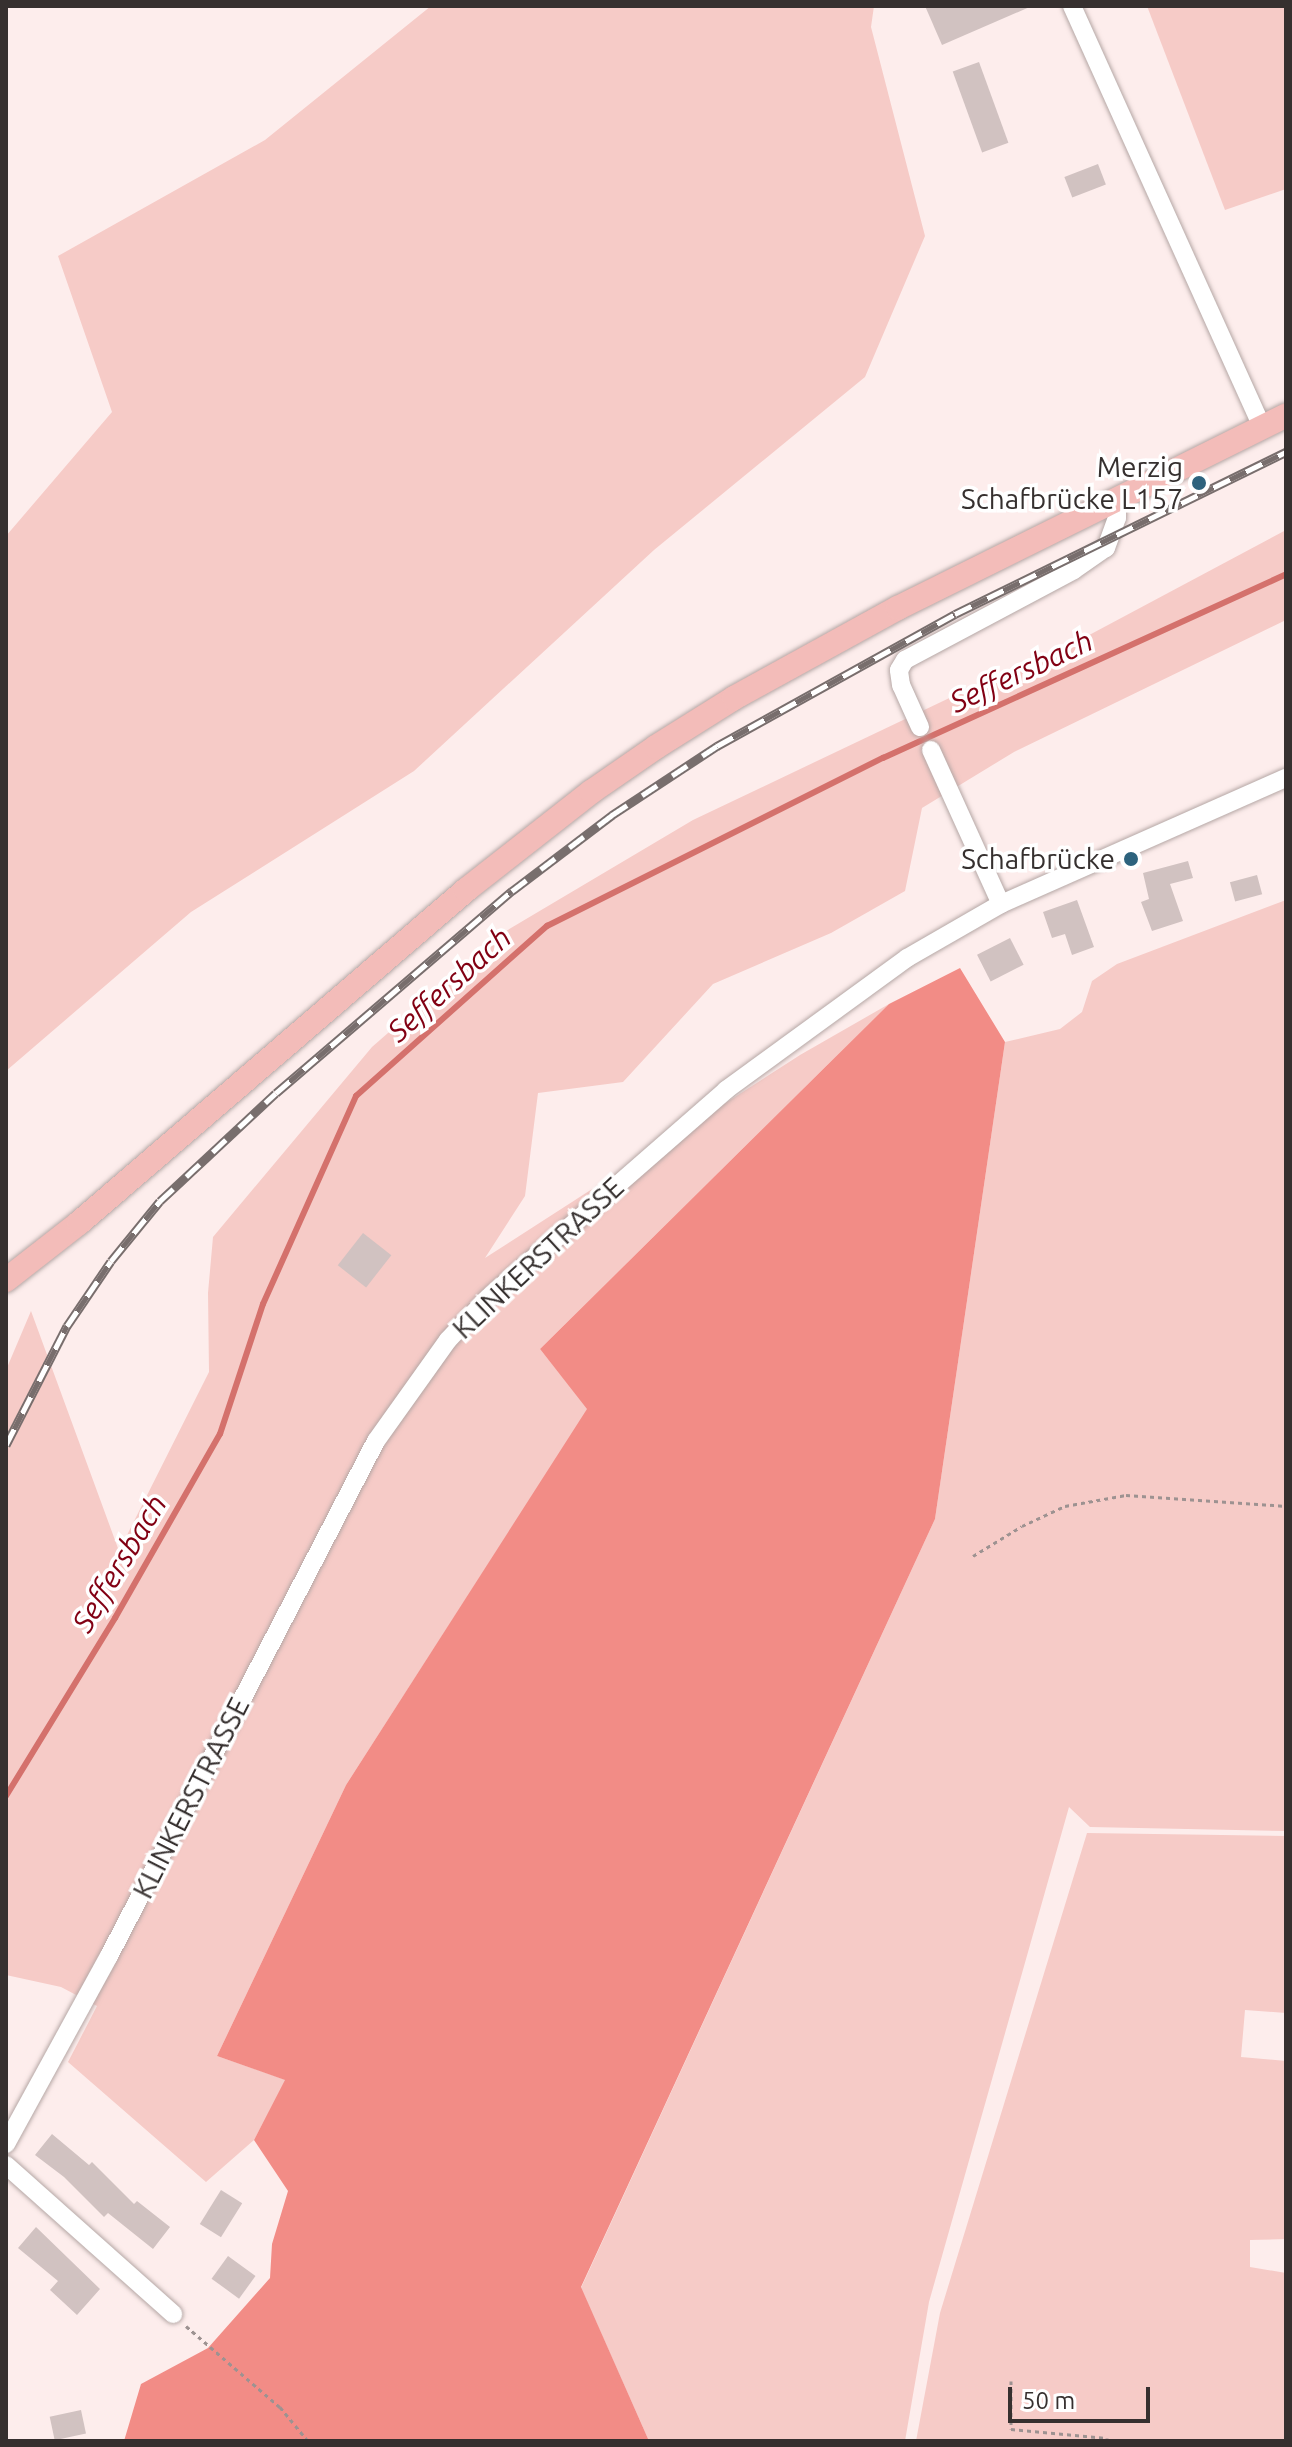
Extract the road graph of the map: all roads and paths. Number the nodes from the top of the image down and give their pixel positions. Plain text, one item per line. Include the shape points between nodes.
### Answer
1 (1072, 6) edge
2 (1286, 415) edge
3 (1262, 427) junction
4 (1117, 500) junction
5 (920, 727) dead end
6 (931, 750) dead end
7 (1286, 778) edge
8 (1001, 904) junction
9 (6, 1280) edge
10 (1286, 1506) edge
11 (973, 1556) dead end
12 (6, 2144) edge
13 (6, 2165) edge
14 (173, 2314) joint
15 (1011, 2381) dead end
16 (308, 2441) edge
17 (1107, 2441) edge

1 - 3 street
2 - 3 main road
3 - 4 main road
4 - 5 street via 1117,518 1106,548 905,660 899,670 901,685
4 - 9 main road via 804,658 591,792 466,890
6 - 8 street
7 - 8 street, KLINKERSTRASSE
8 - 12 street, KLINKERSTRASSE via 907,958 726,1090 489,1297 448,1340 376,1441
10 - 11 path via 1126,1495 1065,1506
13 - 14 street
14 - 16 path via 280,2407
15 - 17 path via 1011,2429

